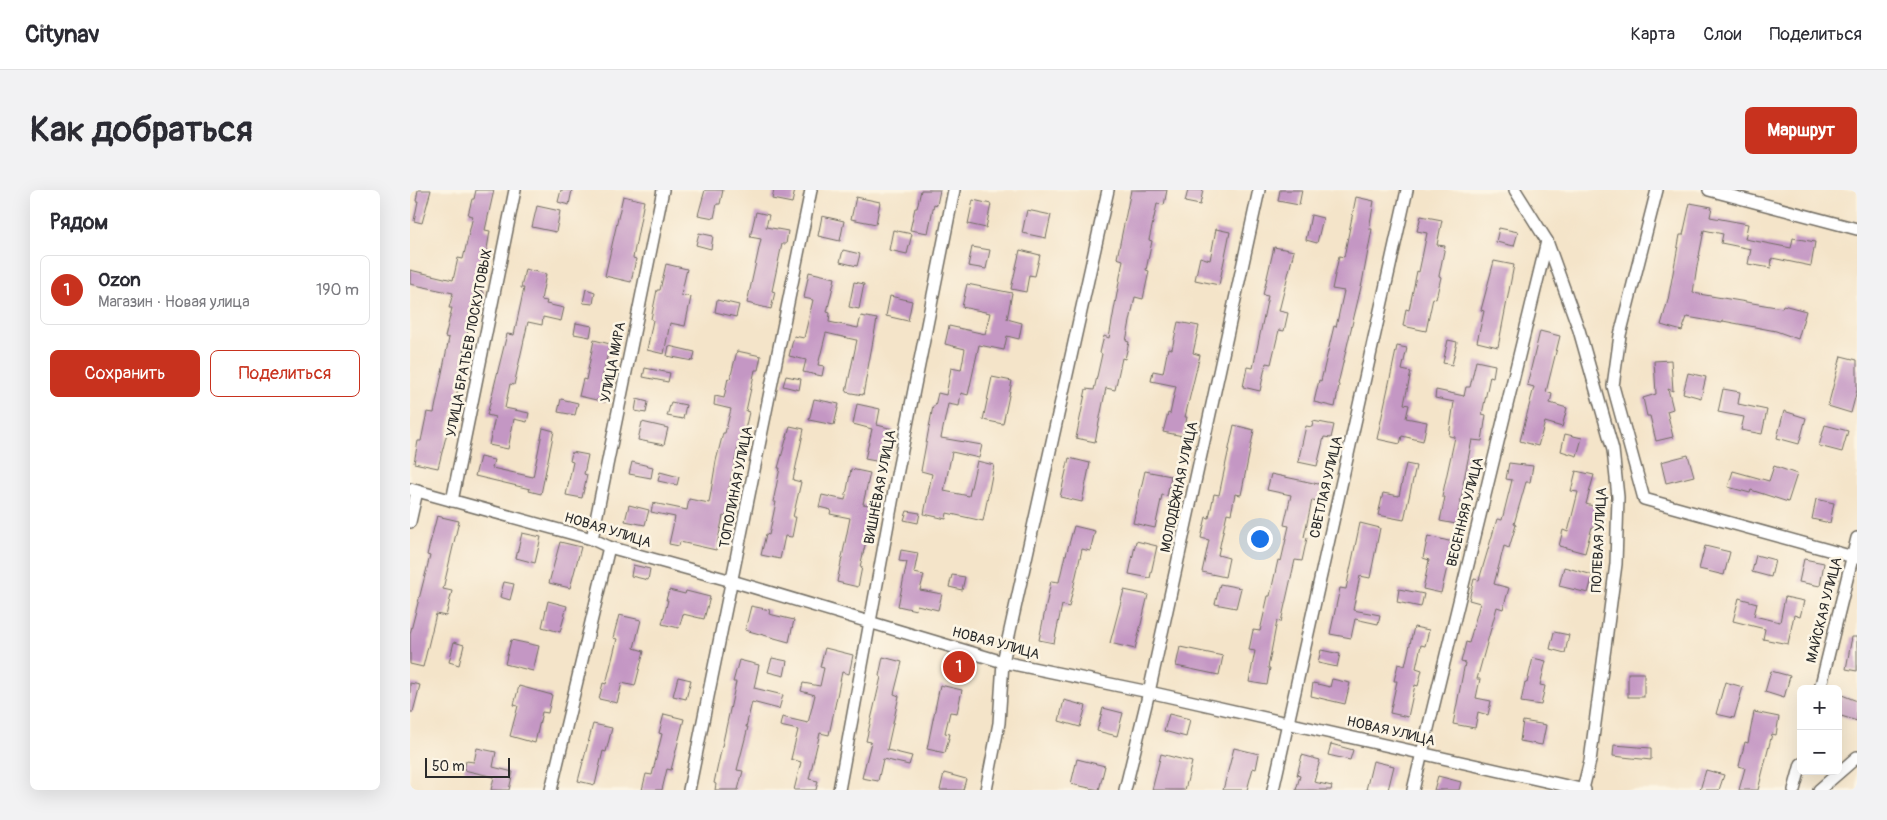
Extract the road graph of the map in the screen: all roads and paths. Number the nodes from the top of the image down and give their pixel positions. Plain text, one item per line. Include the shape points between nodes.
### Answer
1 (515, 190) edge
2 (663, 190) edge
3 (811, 190) edge
4 (954, 190) edge
5 (1108, 190) edge
6 (1259, 190) edge
7 (1407, 190) edge
8 (1515, 190) edge
9 (1657, 190) edge
10 (1709, 190) edge
11 (1857, 229) edge
12 (1547, 241) junction
13 (1614, 386) junction
14 (1599, 399) junction
15 (414, 490) edge
16 (452, 501) junction
17 (410, 522) edge
18 (1857, 538) edge
19 (592, 539) junction
20 (608, 547) junction
21 (1855, 558) edge
22 (732, 581) junction
23 (871, 623) junction
24 (1003, 662) junction
25 (1821, 685) edge
26 (1149, 692) junction
27 (1288, 723) junction
28 (1421, 753) junction
29 (1857, 757) edge
30 (1798, 775) edge
31 (1552, 786) edge
32 (551, 790) edge
33 (689, 790) edge
34 (839, 790) edge
35 (986, 790) edge
36 (1124, 790) edge
37 (1273, 790) edge
38 (1413, 790) edge
39 (1584, 790) edge
40 (1794, 790) edge
41 (1819, 790) edge

1 - 16 street, УЛИЦА БРАТЬЕВ ЛОСКУТОВЫХ
2 - 19 street, УЛИЦА МИРА
3 - 22 street, ТОПОЛИНАЯ УЛИЦА
4 - 23 street, ВИШНЁВАЯ УЛИЦА
5 - 24 street
6 - 26 street, МОЛОДЁЖНАЯ УЛИЦА
7 - 27 street, СВЕТЛАЯ УЛИЦА
8 - 12 street, ПОЛЕВАЯ УЛИЦА
9 - 13 street via 1620,335
10 - 11 street
12 - 14 street, ПОЛЕВАЯ УЛИЦА via 1580,330
12 - 28 street, ВЕСЕННЯЯ УЛИЦА
13 - 14 street
13 - 21 street via 1644,499
14 - 39 street, ПОЛЕВАЯ УЛИЦА via 1613,450 1618,497 1616,564
15 - 16 street, НОВАЯ УЛИЦА
15 - 17 street
16 - 19 street, НОВАЯ УЛИЦА
18 - 21 street, МАЙСКАЯ УЛИЦА
19 - 20 street, НОВАЯ УЛИЦА
20 - 22 street, НОВАЯ УЛИЦА
20 - 32 street
21 - 25 street, МАЙСКАЯ УЛИЦА
22 - 23 street, НОВАЯ УЛИЦА
22 - 33 street, ТОПОЛИНАЯ УЛИЦА
23 - 24 street, НОВАЯ УЛИЦА
23 - 34 street, ВИШНЁВАЯ УЛИЦА
24 - 26 street, НОВАЯ УЛИЦА
24 - 35 street via 999,723
26 - 27 street, НОВАЯ УЛИЦА
26 - 36 street, МОЛОДЁЖНАЯ УЛИЦА
27 - 28 street, НОВАЯ УЛИЦА
27 - 37 street, СВЕТЛАЯ УЛИЦА
28 - 31 street, НОВАЯ УЛИЦА
28 - 38 street, ВЕСЕННЯЯ УЛИЦА
29 - 41 street
30 - 40 street
31 - 39 street, НОВАЯ УЛИЦА

